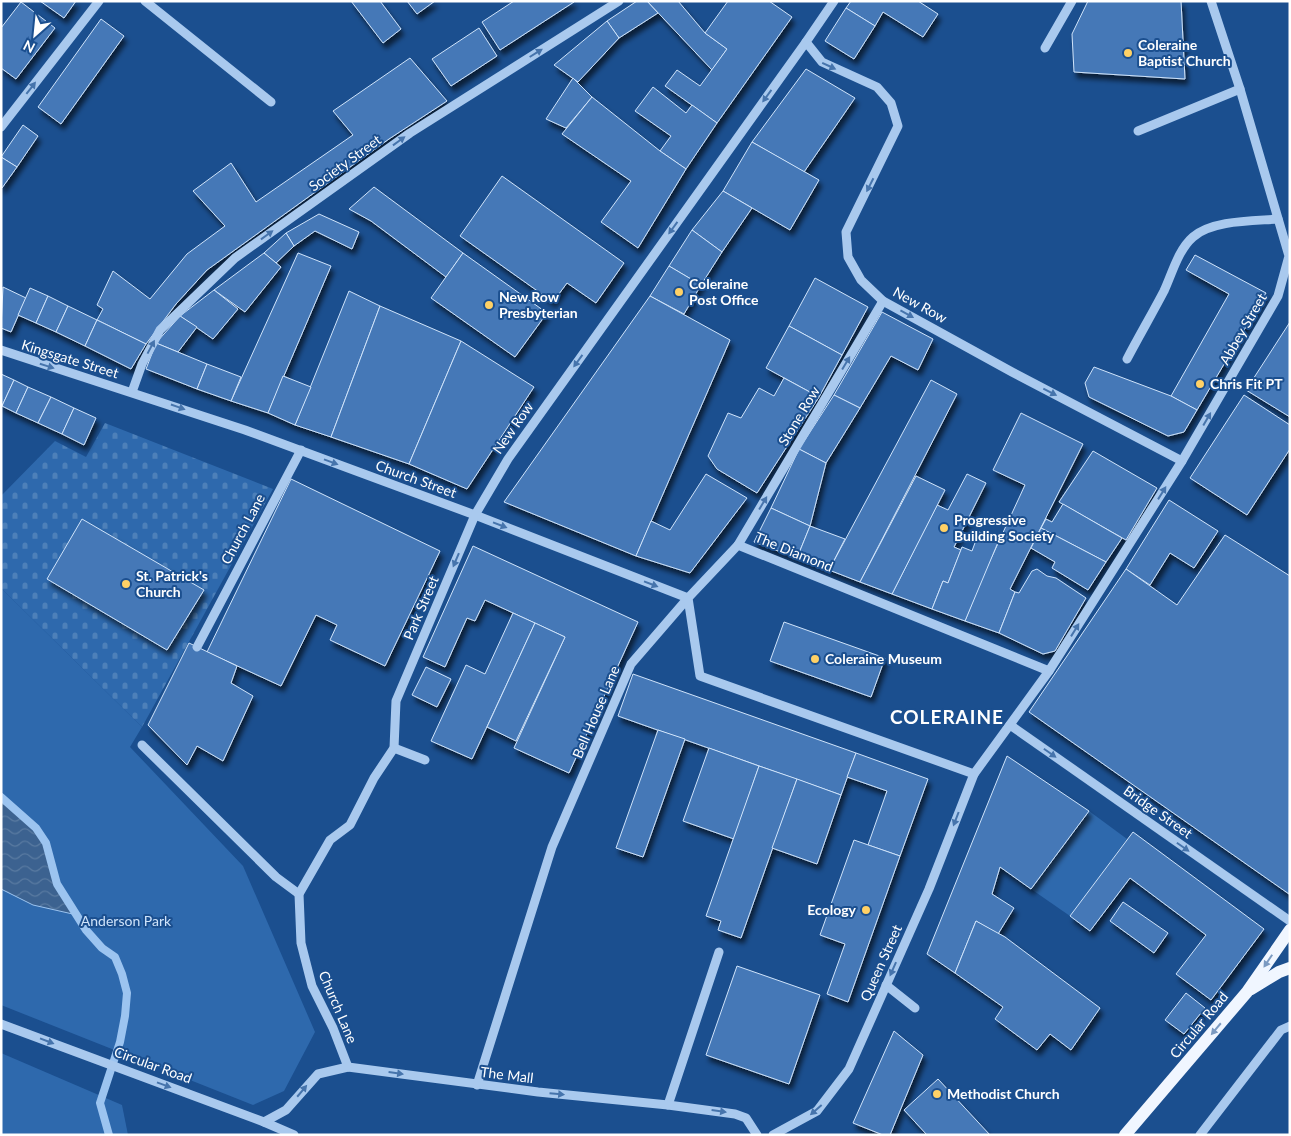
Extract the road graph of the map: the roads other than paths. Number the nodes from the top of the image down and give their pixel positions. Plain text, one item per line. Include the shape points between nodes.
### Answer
1 (99, 1) edge
2 (145, 1) edge
3 (619, 1) edge
4 (834, 1) edge
5 (1072, 1) edge
6 (1211, 1) edge
7 (806, 42) junction
8 (1046, 48) dead end
9 (1240, 89) junction
10 (271, 102) dead end
11 (1, 126) edge
12 (1138, 131) dead end
13 (1278, 219) junction
14 (1290, 256) edge
15 (883, 301) junction
16 (1, 350) edge
17 (1127, 359) dead end
18 (132, 392) junction
19 (301, 450) junction
20 (1182, 461) junction
21 (475, 515) junction
22 (738, 544) junction
23 (688, 598) junction
24 (197, 647) dead end
25 (1049, 671) junction
26 (1010, 725) junction
27 (142, 745) dead end
28 (394, 748) junction
29 (425, 760) dead end
30 (974, 774) junction
31 (299, 894) junction
32 (1290, 921) edge
33 (1290, 930) edge
34 (719, 952) dead end
35 (1290, 968) edge
36 (886, 985) junction
37 (1247, 992) junction
38 (915, 1008) dead end
39 (1, 1024) edge
40 (1290, 1026) edge
41 (348, 1067) junction
42 (477, 1085) junction
43 (668, 1105) junction
44 (264, 1122) junction
45 (294, 1135) edge
46 (757, 1135) edge
47 (774, 1135) edge
48 (1126, 1135) edge
49 (1200, 1135) edge

11 -> 1 street
2 - 10 street
18 -> 3 street, Society Street via 160,330 235,258 410,133
4 - 7 street, New Row
5 - 8 street
6 - 9 street, Abbey Street
7 -> 15 street, New Row via 822,62 877,87 891,103 898,126 846,232 848,257 861,280
7 -> 21 street, New Row via 508,459
9 - 12 street
9 - 13 street, Abbey Street
13 - 14 street, Abbey Street
13 - 17 street via 1226,224 1193,236
20 -> 14 street, Abbey Street via 1278,296
15 -> 20 street, New Row
22 -> 15 street, Stone Row
16 -> 18 street, Kingsgate Street
18 -> 19 street, Church Street
19 -> 21 street, Church Street
19 - 24 street, Church Lane
25 -> 20 street
21 -> 23 street, Church Street
21 -> 28 street, Park Street via 396,701
22 - 23 street, The Diamond
22 - 25 street, The Diamond
23 - 30 street via 700,676
23 - 42 street, Bell House Lane via 631,664 552,847
25 - 26 street
26 - 30 street
26 -> 32 street, Bridge Street
27 - 31 street via 276,877
28 - 29 street
28 - 31 street via 350,825 330,840
30 -> 36 street, Queen Street via 929,889
31 - 41 street, Church Lane via 301,943 312,986
33 -> 37 main road, Circular Road
34 - 43 street
35 - 37 main road
36 - 38 street
36 -> 47 street, Queen Street via 849,1068 817,1111
37 -> 48 main road, Circular Road
39 -> 44 street, Circular Road
40 - 49 street via 1281,1030
41 -> 42 street, The Mall
44 -> 41 street, The Mall via 286,1110 318,1074
42 -> 43 street, The Mall
43 -> 46 street, The Mall via 735,1114 746,1118
44 - 45 street, Circular Road

